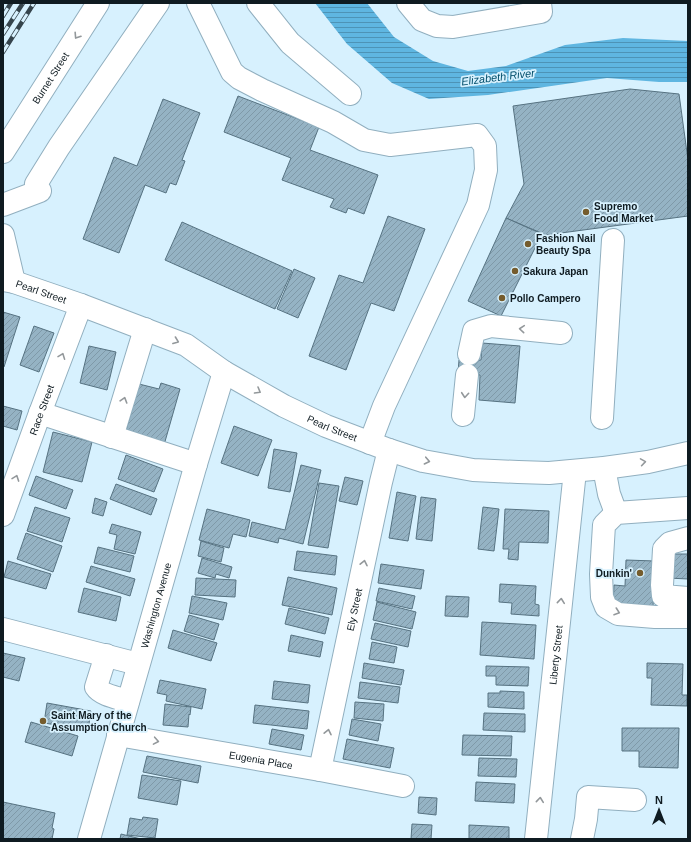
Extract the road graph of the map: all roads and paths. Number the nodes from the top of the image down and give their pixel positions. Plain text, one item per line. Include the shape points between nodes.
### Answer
1 (98, 3) edge
2 (158, 3) edge
3 (198, 3) edge
4 (258, 3) edge
5 (408, 3) edge
6 (540, 3) edge
7 (350, 94) dead end
8 (3, 152) edge
9 (3, 205) edge
10 (3, 235) edge
11 (613, 240) dead end
12 (9, 281) edge
13 (81, 305) junction
14 (145, 329) junction
15 (561, 333) dead end
16 (469, 354) dead end
17 (224, 372) junction
18 (467, 375) dead end
19 (40, 413) junction
20 (463, 415) dead end
21 (602, 418) dead end
22 (112, 437) junction
23 (380, 447) junction
24 (687, 455) edge
25 (196, 464) junction
26 (604, 468) junction
27 (574, 471) junction
28 (688, 508) edge
29 (3, 515) edge
30 (610, 519) junction
31 (570, 525) junction
32 (688, 538) edge
33 (688, 598) edge
34 (688, 617) edge
35 (3, 629) edge
36 (106, 655) junction
37 (138, 664) junction
38 (128, 701) junction
39 (118, 735) junction
40 (320, 770) junction
41 (403, 786) dead end
42 (635, 800) dead end
43 (89, 839) edge
44 (536, 839) edge
45 (582, 839) edge

1 -> 8 street, Burnet Street
2 - 9 street via 59,147 36,184 40,192
3 - 23 street, Ely Street via 232,72 262,90 333,122 364,140 390,145 477,135 485,146 486,170 478,205 384,406
4 - 7 street via 290,43
5 - 6 street via 422,20 437,26 453,27 541,12
10 - 12 street
11 - 21 street
12 - 13 street, Pearl Street
13 - 14 street, Pearl Street
19 -> 13 street, Race Street
14 -> 17 street, Pearl Street via 186,345
22 -> 14 street
15 -> 16 street via 491,326 474,331
17 -> 23 street, Pearl Street via 284,406
17 - 25 street, Washington Avenue
18 -> 20 street
19 - 22 street
29 -> 19 street, Race Street
22 - 25 street
23 -> 27 street, Pearl Street via 423,461 474,470 526,473
40 -> 23 street, Ely Street via 379,490
26 -> 24 street, Pearl Street
25 - 37 street, Washington Avenue
26 - 27 street, Pearl Street
26 - 30 street
27 - 31 street, Liberty Street
28 - 30 street
30 - 31 street
30 -> 34 street via 601,574 602,597 606,607 618,614
44 -> 31 street, Liberty Street
32 - 33 street via 670,543 664,549 662,585 663,596
35 - 36 street
36 - 37 street
36 - 38 street via 96,687 106,694
37 - 38 street, Washington Avenue
38 - 39 street, Washington Avenue
39 -> 40 street, Eugenia Place
39 - 43 street, Washington Avenue
40 - 41 street, Eugenia Place
42 - 45 street via 588,797

